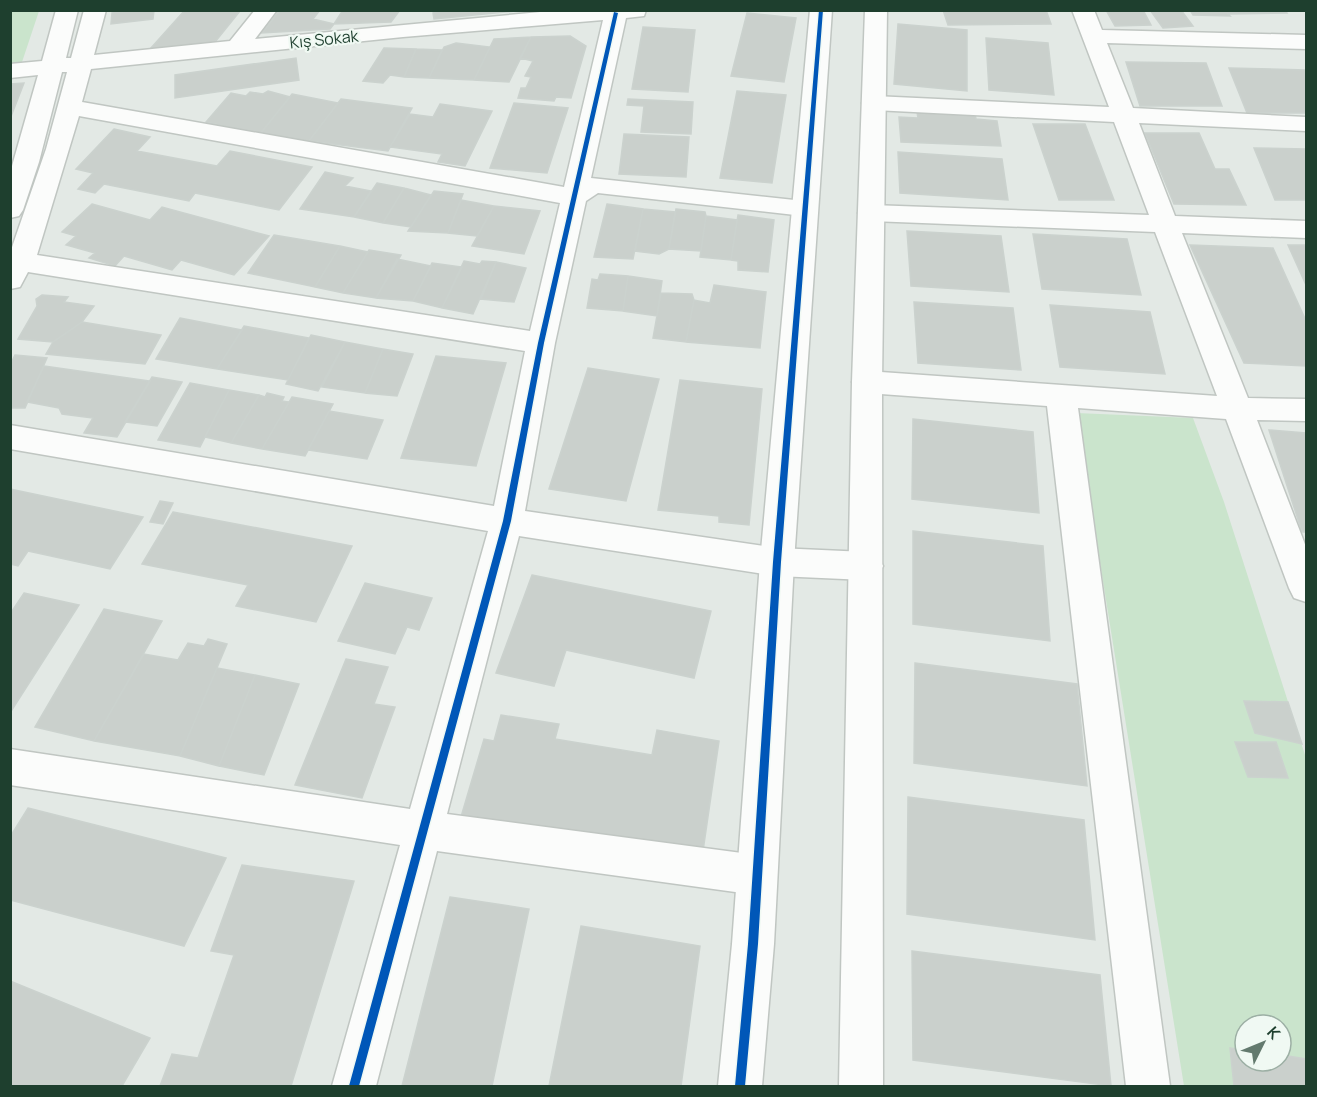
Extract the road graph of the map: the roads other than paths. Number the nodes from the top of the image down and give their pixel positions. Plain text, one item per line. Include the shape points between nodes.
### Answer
1 (67, 10) edge
2 (95, 10) edge
3 (267, 10) edge
4 (418, 10) edge
5 (822, 10) edge
6 (876, 10) edge
7 (627, 12) edge
8 (1088, 23) edge
9 (403, 30) junction
10 (1306, 42) edge
11 (236, 48) junction
12 (83, 63) junction
13 (51, 66) junction
14 (10, 71) edge
15 (874, 103) junction
16 (69, 107) junction
17 (1124, 116) junction
18 (1306, 124) edge
19 (574, 197) junction
20 (804, 208) junction
21 (10, 210) edge
22 (871, 213) junction
23 (1166, 224) junction
24 (1306, 229) edge
25 (16, 271) edge
26 (541, 343) junction
27 (867, 382) junction
28 (1061, 396) junction
29 (1238, 409) junction
30 (1306, 410) edge
31 (10, 437) edge
32 (507, 521) junction
33 (777, 562) junction
34 (866, 566) junction
35 (1306, 588) edge
36 (10, 767) edge
37 (423, 830) junction
38 (757, 875) junction
39 (354, 1086) edge
40 (740, 1086) edge
41 (861, 1086) edge
42 (1148, 1086) edge

1 - 13 street
2 - 12 street
3 - 11 street
4 - 9 street
5 - 20 street
6 - 15 street
7 - 9 street, Kış Sokak
7 - 19 street
8 - 10 street
8 - 17 street
9 - 11 street, Kış Sokak
11 - 12 street, Kış Sokak
12 - 13 street, Kış Sokak
12 - 16 street
13 - 14 street, Kış Sokak
13 - 21 street via 27,162
15 - 17 street
15 - 22 street
16 - 19 street
16 - 25 street
17 - 18 street
17 - 23 street
19 - 20 street via 594,185
19 - 26 street
20 - 33 street
22 - 23 street
22 - 27 street
23 - 24 street
23 - 29 street
25 - 26 street
26 - 32 street
27 - 28 street
27 - 34 street
28 - 29 street
28 - 42 street
29 - 30 street
29 - 35 street
31 - 32 street
32 - 33 street
32 - 37 street
33 - 34 street
33 - 38 street
34 - 41 street
36 - 37 street
37 - 38 street
37 - 39 street
38 - 40 street

